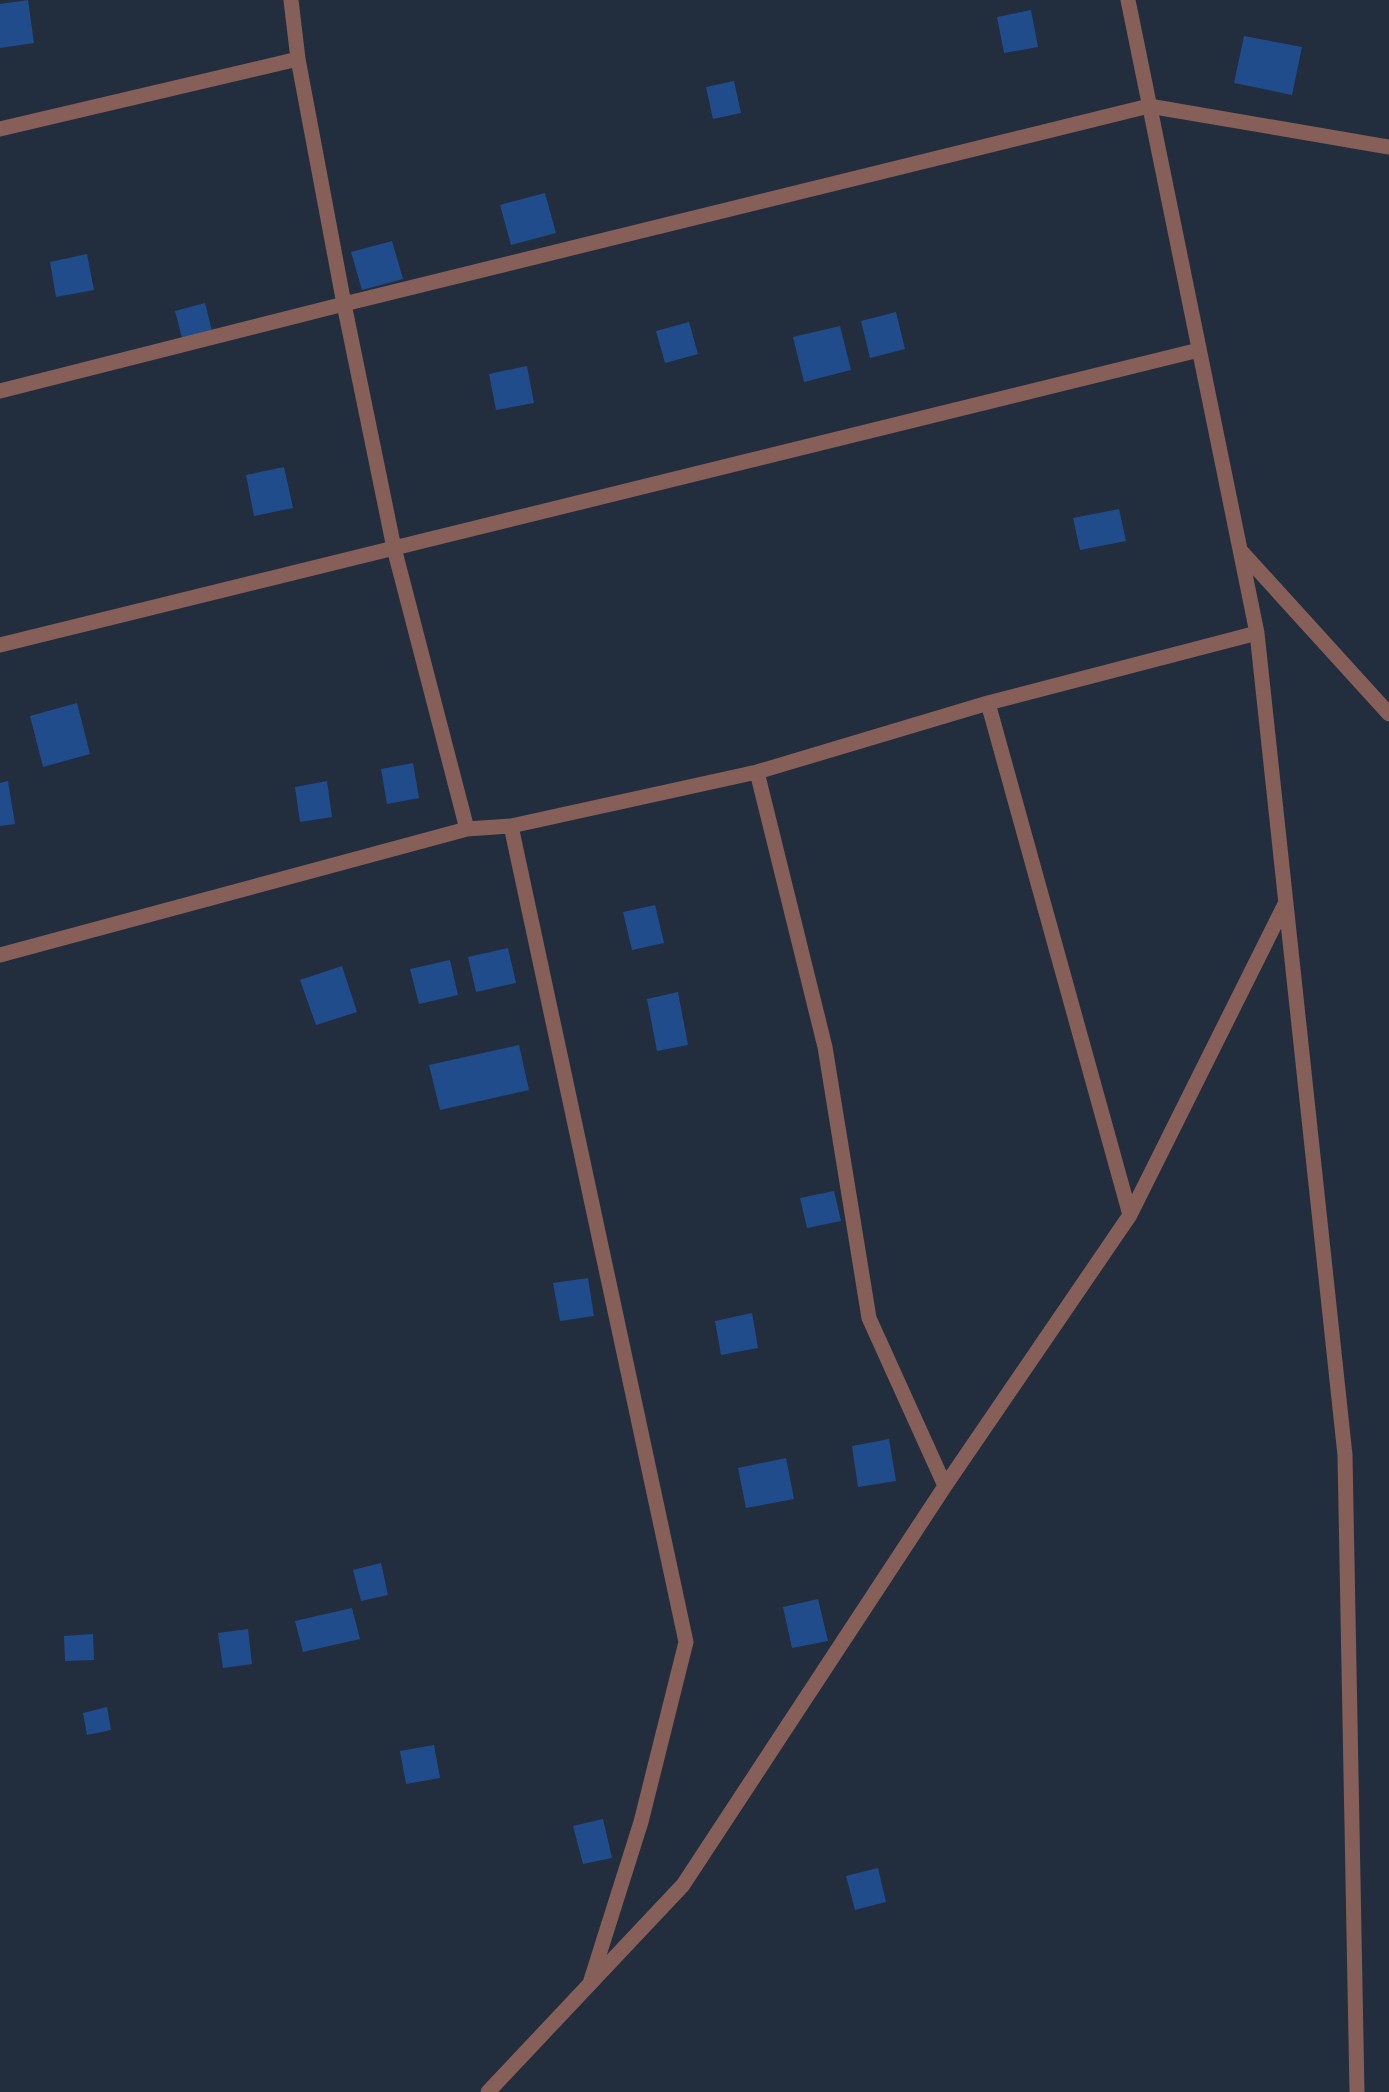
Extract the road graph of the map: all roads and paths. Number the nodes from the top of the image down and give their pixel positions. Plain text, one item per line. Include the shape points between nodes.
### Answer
1 (291, 0) edge
2 (1128, 0) edge
3 (298, 58) junction
4 (1149, 106) junction
5 (0, 129) edge
6 (1389, 147) edge
7 (344, 304) junction
8 (1199, 350) junction
9 (0, 392) edge
10 (394, 548) junction
11 (1240, 550) junction
12 (1257, 633) junction
13 (0, 645) edge
14 (988, 703) junction
15 (1389, 714) edge
16 (757, 772) junction
17 (512, 826) junction
18 (467, 829) junction
19 (1285, 903) junction
20 (0, 955) edge
21 (1130, 1215) junction
22 (945, 1486) junction
23 (590, 1984) junction
24 (488, 2092) edge
25 (1357, 2092) edge

1 - 3 street
2 - 4 street
3 - 5 street
3 - 7 street
4 - 6 street
4 - 7 street
4 - 8 street
7 - 9 street
7 - 10 street
8 - 10 street
8 - 11 street
10 - 13 street
10 - 18 street
11 - 12 street
11 - 15 street
12 - 14 street
12 - 19 street
14 - 16 street
14 - 21 street
16 - 17 street
16 - 22 street via 825,1047 869,1318
17 - 18 street
17 - 23 street via 686,1642 641,1822
18 - 20 street
19 - 21 street
19 - 25 street via 1345,1455
21 - 22 street
22 - 23 street via 683,1885
23 - 24 street

